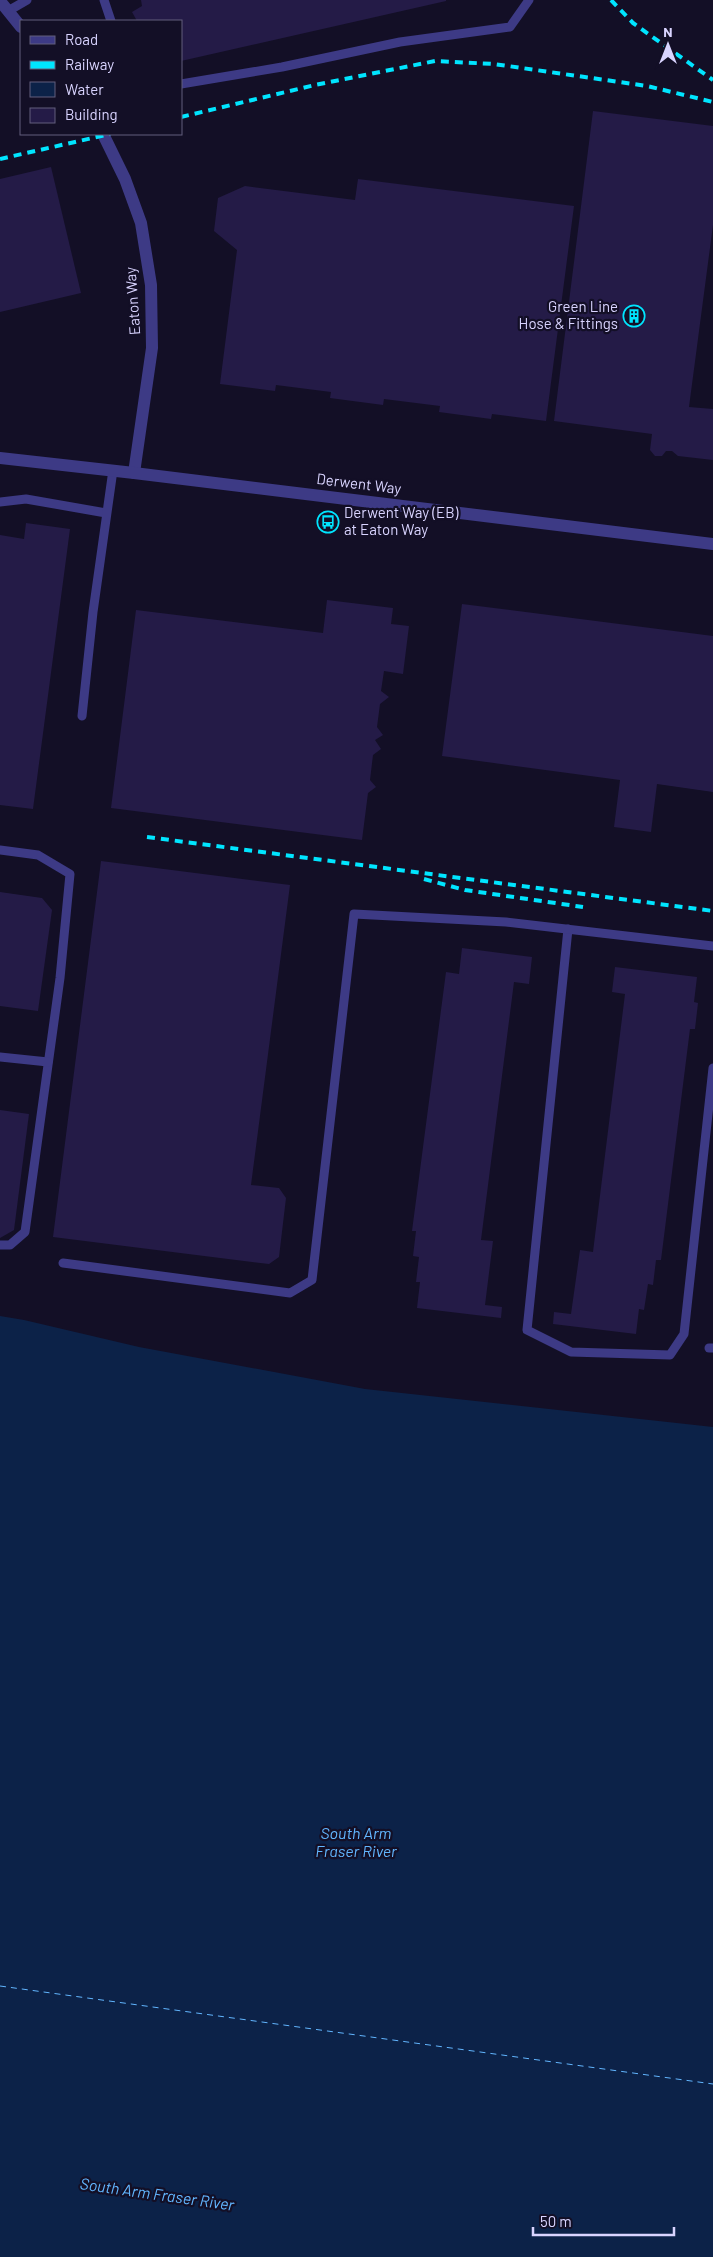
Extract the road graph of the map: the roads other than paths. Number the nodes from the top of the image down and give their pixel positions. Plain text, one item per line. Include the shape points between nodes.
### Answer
1 (27, 0) edge
2 (104, 0) edge
3 (529, 0) edge
4 (4, 6) edge
5 (111, 20) edge
6 (20, 26) edge
7 (182, 84) edge
8 (103, 135) edge
9 (0, 458) edge
10 (113, 470) junction
11 (134, 473) junction
12 (0, 502) edge
13 (106, 513) junction
14 (713, 544) edge
15 (82, 716) dead end
16 (0, 850) edge
17 (568, 929) junction
18 (713, 946) edge
19 (0, 1057) edge
20 (48, 1062) junction
21 (713, 1068) edge
22 (0, 1245) edge
23 (63, 1263) dead end

1 - 4 lane
2 - 5 lane
3 - 7 lane via 510,27 400,42
4 - 6 street
8 - 11 street, Eaton Way via 141,222 151,285 152,348
9 - 10 street, Derwent Way
10 - 11 street, Derwent Way
10 - 13 lane
11 - 14 street, Derwent Way
12 - 13 lane via 26,499
13 - 15 lane
16 - 20 lane via 38,855 70,874
17 - 18 lane
17 - 21 lane via 527,1330 571,1352 670,1355 684,1334
17 - 23 lane via 506,922 354,914 312,1280 290,1293
19 - 20 lane
20 - 22 lane via 25,1232 10,1245

